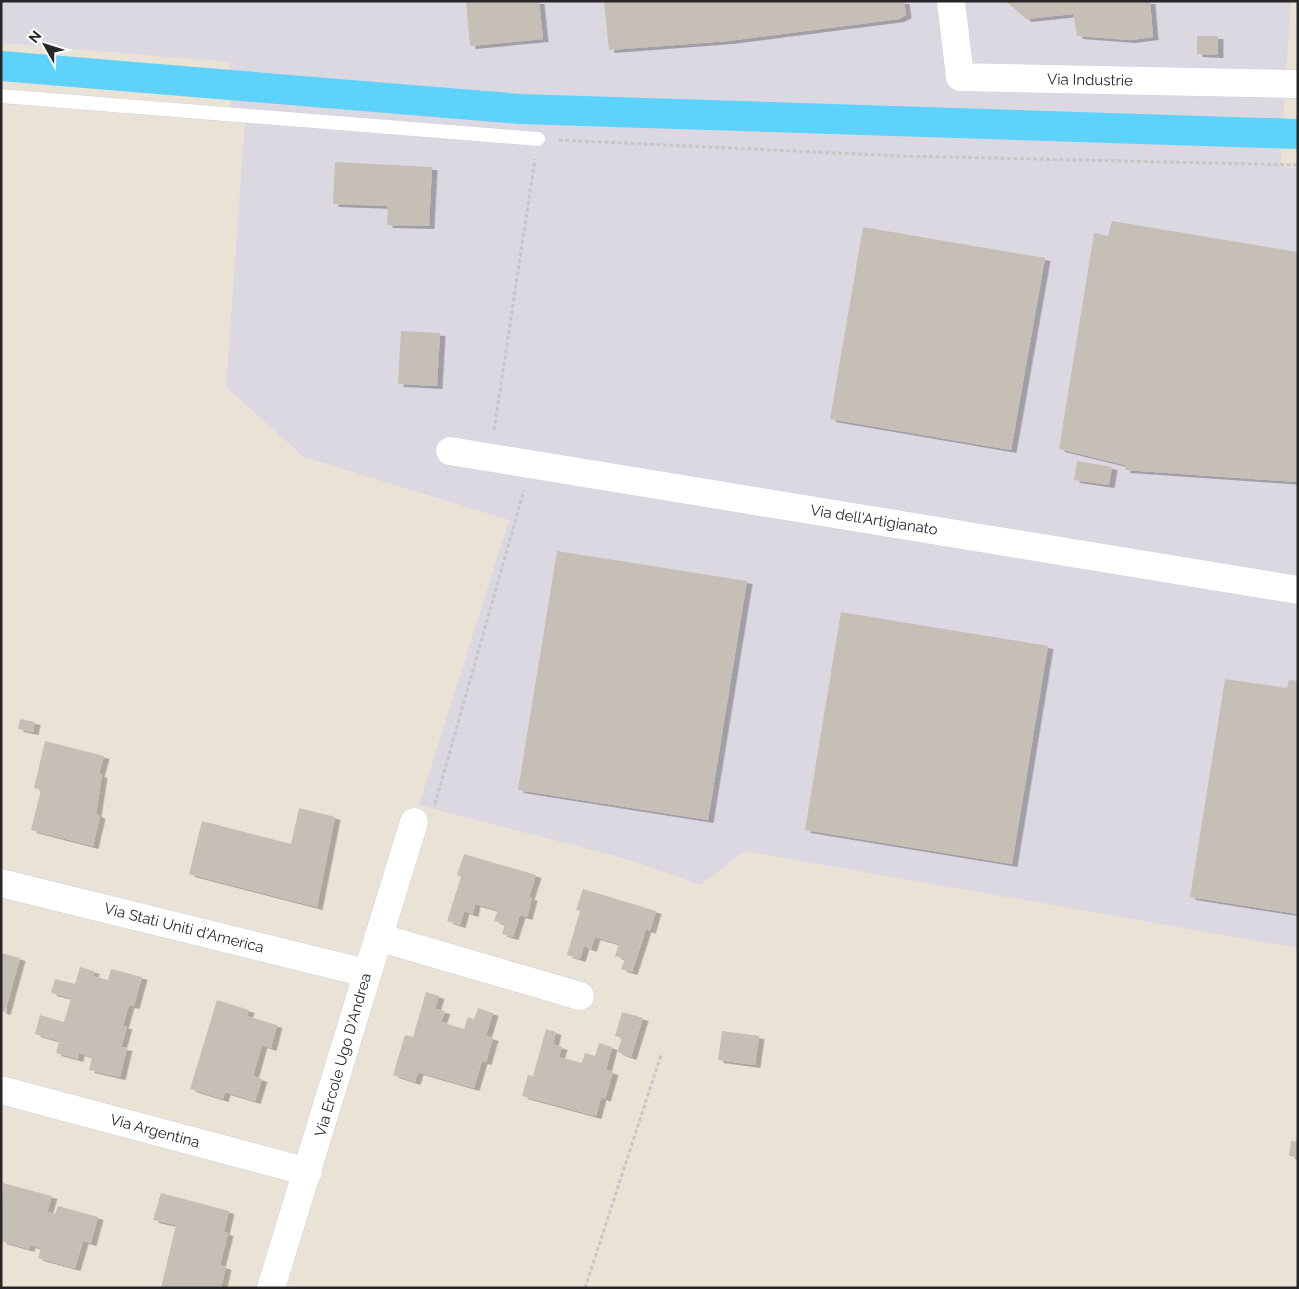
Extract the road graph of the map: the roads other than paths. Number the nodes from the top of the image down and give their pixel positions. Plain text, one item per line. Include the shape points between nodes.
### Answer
1 (950, 1) edge
2 (1298, 84) edge
3 (1, 96) edge
4 (538, 139) road end
5 (450, 451) dead end
6 (1298, 590) edge
7 (414, 822) road end
8 (1, 883) edge
9 (378, 937) junction
10 (366, 973) junction
11 (580, 996) dead end
12 (1, 1090) edge
13 (308, 1172) junction
14 (271, 1288) edge

1 - 2 street, Via Industrie via 960,77
3 - 4 lane
5 - 6 street, Via dell'Artigianato
7 - 9 street, Via Ercole Ugo D'Andrea
8 - 10 street, Via Stati Uniti d'America
9 - 10 street, Via Ercole Ugo D'Andrea
9 - 11 street
10 - 13 street, Via Ercole Ugo D'Andrea
12 - 13 street, Via Argentina
13 - 14 street, Via Ercole Ugo D'Andrea

